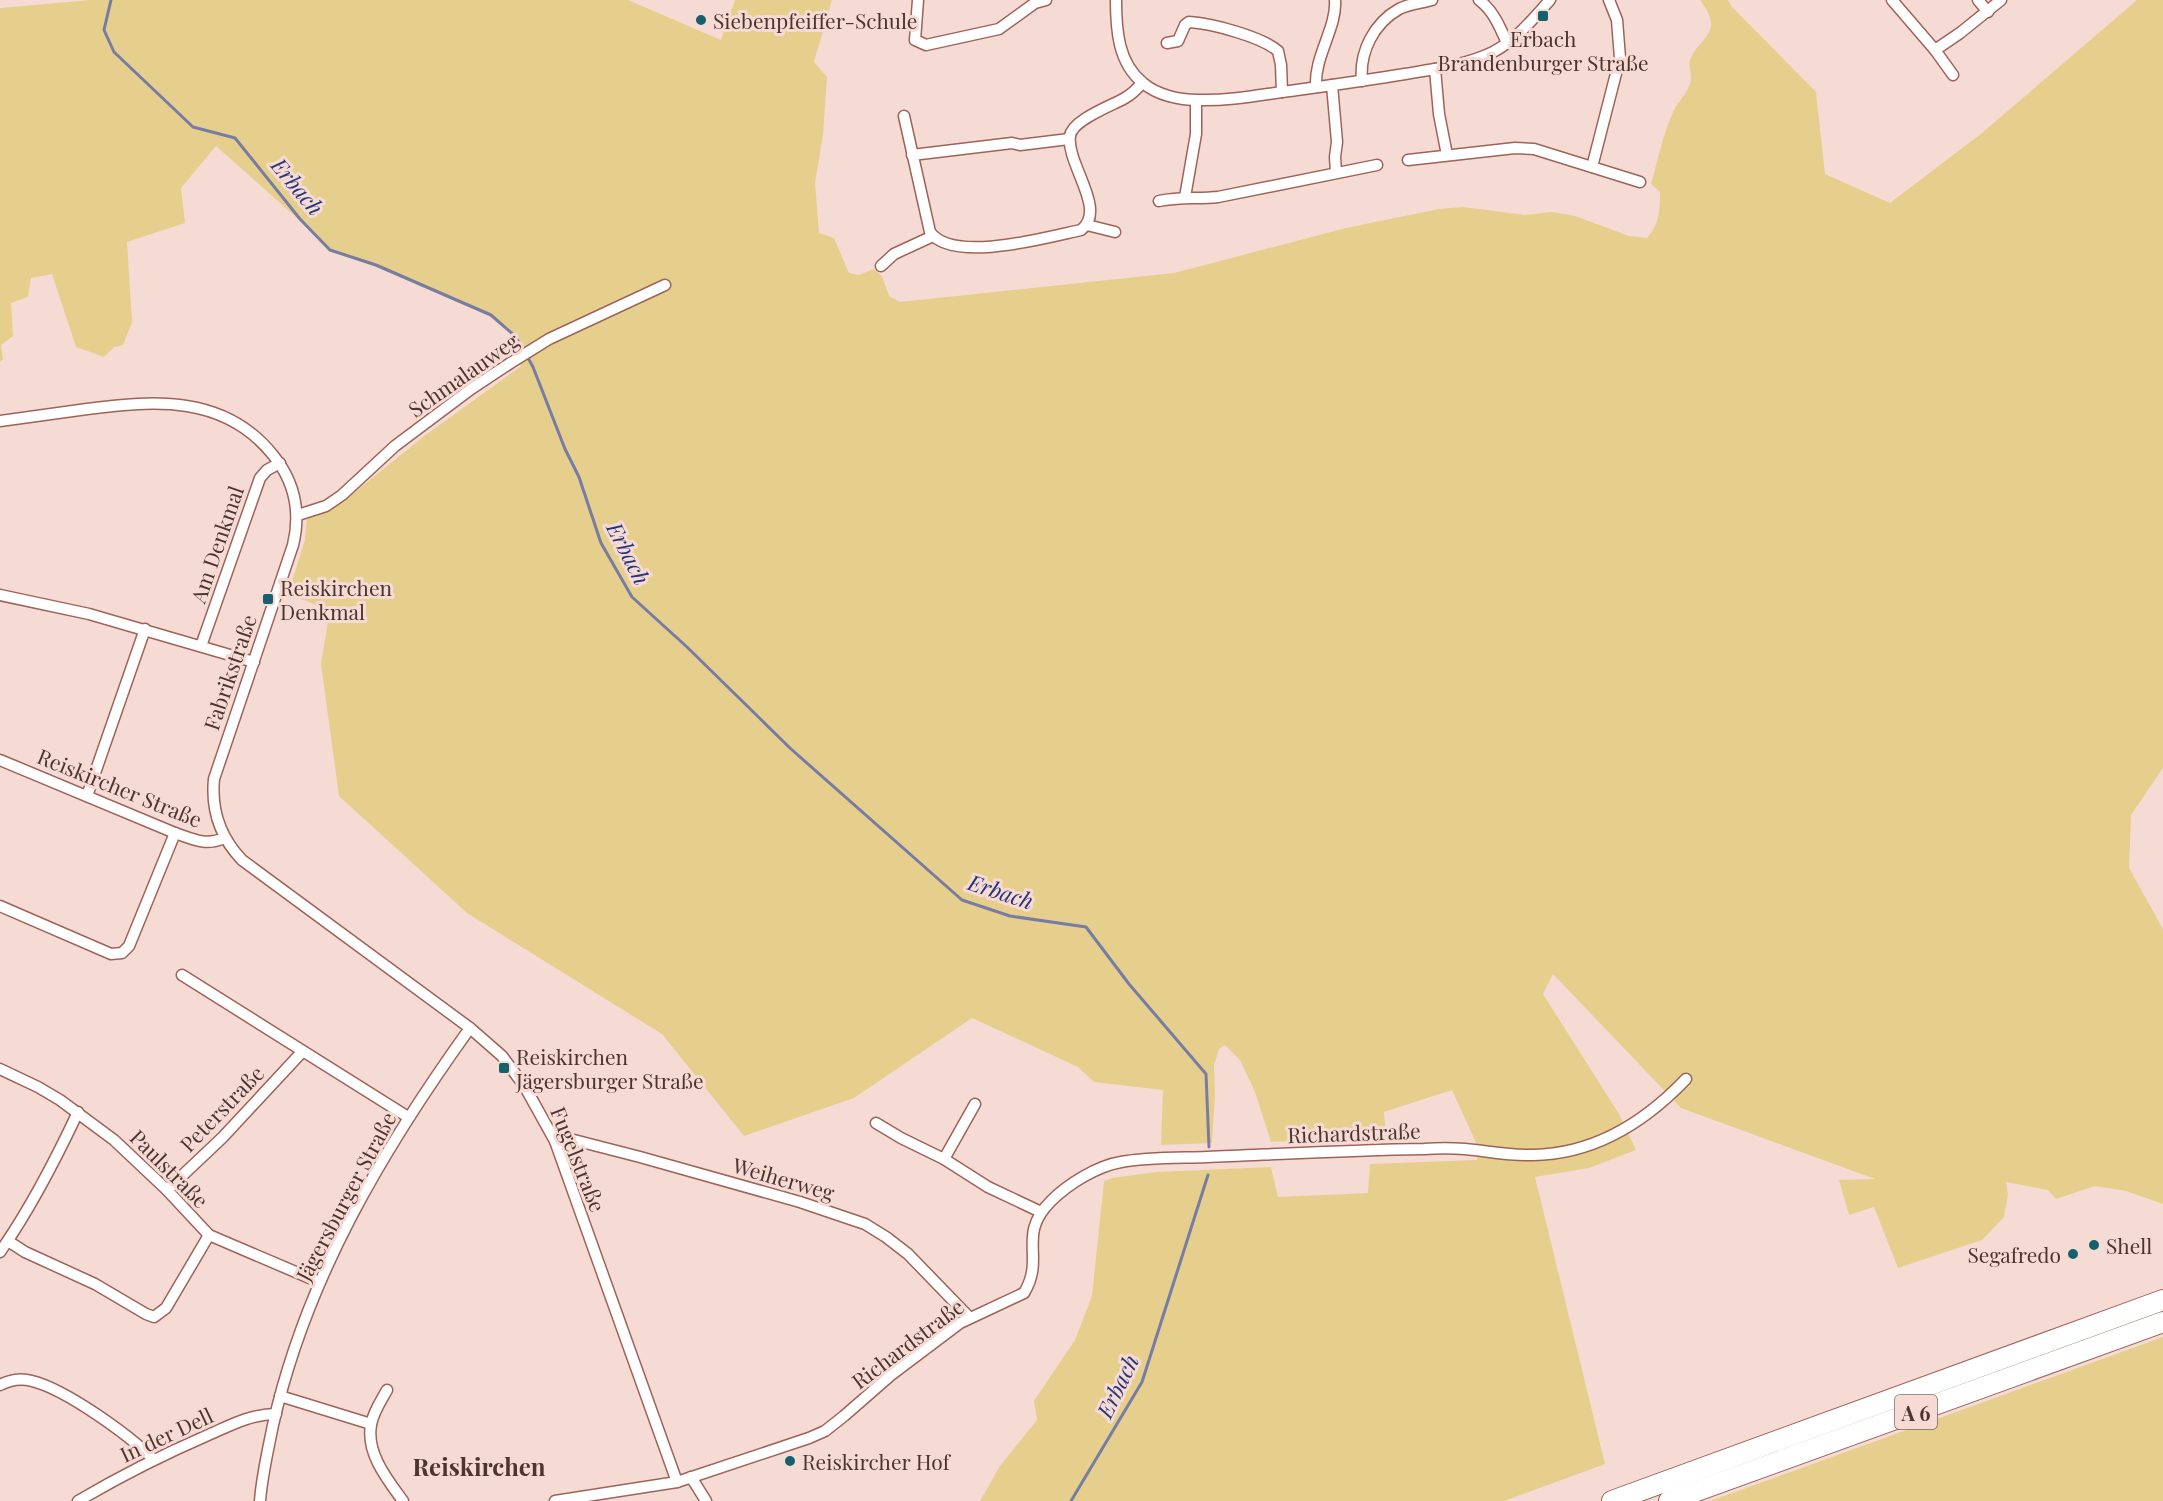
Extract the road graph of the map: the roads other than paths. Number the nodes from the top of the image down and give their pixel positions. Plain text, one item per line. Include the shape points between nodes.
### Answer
1 (918, 0) edge
2 (1046, 0) edge
3 (1116, 0) edge
4 (1335, 0) edge
5 (1432, 0) edge
6 (1479, 0) edge
7 (1550, 0) edge
8 (1609, 0) edge
9 (1892, 0) edge
10 (1978, 0) edge
11 (2001, 0) edge
12 (1988, 12) junction
13 (1167, 43) dead end
14 (1507, 43) junction
15 (1935, 50) junction
16 (1435, 69) junction
17 (1953, 75) dead end
18 (1362, 81) junction
19 (1142, 83) junction
20 (1332, 85) junction
21 (1316, 87) junction
22 (1282, 92) junction
23 (1196, 100) junction
24 (904, 116) dead end
25 (1069, 139) junction
26 (912, 155) junction
27 (1447, 155) junction
28 (1408, 160) dead end
29 (1377, 165) dead end
30 (1592, 167) junction
31 (1336, 172) junction
32 (1640, 182) dead end
33 (1185, 197) junction
34 (1159, 201) dead end
35 (1087, 225) junction
36 (1114, 232) dead end
37 (933, 236) junction
38 (881, 266) dead end
39 (665, 285) dead end
40 (0, 421) edge
41 (280, 463) junction
42 (298, 515) junction
43 (0, 595) edge
44 (145, 629) junction
45 (201, 646) junction
46 (254, 662) junction
47 (0, 760) edge
48 (87, 796) junction
49 (176, 833) junction
50 (225, 838) junction
51 (0, 906) edge
52 (182, 975) dead end
53 (471, 1028) junction
54 (302, 1052) junction
55 (0, 1070) edge
56 (1686, 1079) dead end
57 (975, 1104) dead end
58 (78, 1112) junction
59 (408, 1117) junction
60 (876, 1123) dead end
61 (555, 1141) junction
62 (944, 1159) junction
63 (167, 1190) junction
64 (1041, 1212) junction
65 (209, 1235) junction
66 (8, 1241) junction
67 (0, 1252) edge
68 (319, 1282) junction
69 (2163, 1300) edge
70 (970, 1318) junction
71 (2163, 1322) edge
72 (2, 1382) edge
73 (387, 1390) dead end
74 (280, 1396) junction
75 (276, 1414) junction
76 (371, 1424) junction
77 (153, 1459) junction
78 (692, 1477) junction
79 (677, 1482) junction
80 (78, 1501) edge
81 (260, 1501) edge
82 (402, 1501) edge
83 (555, 1501) edge
84 (706, 1501) edge
85 (1612, 1501) edge
86 (1669, 1501) edge

1 - 2 street via 915,40 926,45 999,29 1035,3
3 - 19 street via 1121,52
4 - 21 street via 1335,12 1316,70
5 - 18 street via 1401,7 1379,24 1363,60
6 - 14 street via 1487,5
7 - 14 street
8 - 30 street via 1617,20 1620,58
9 - 15 street
10 - 12 street
11 - 12 street
12 - 15 street
13 - 22 street via 1178,41 1189,22 1222,27 1263,41 1278,51
14 - 16 street via 1475,59
15 - 17 street
16 - 18 street
16 - 27 street
18 - 20 street
19 - 23 street via 1171,97
19 - 25 street via 1125,98 1074,126
20 - 21 street
20 - 31 street
21 - 22 street
22 - 23 street
23 - 33 street via 1196,134
24 - 26 street
25 - 26 street
25 - 35 street via 1076,171 1089,197
26 - 37 street
27 - 28 street
27 - 30 street via 1515,147
29 - 31 street
30 - 32 street
31 - 33 street via 1218,197
33 - 34 street
35 - 36 street
35 - 37 street via 1081,230 995,247 965,247
37 - 38 street via 894,254
39 - 42 street, Schmalauweg via 549,339 410,434 342,495 326,506
40 - 41 street, Fabrikstraße via 110,406 173,403 204,408 232,421 260,440
41 - 42 street, Fabrikstraße via 295,495
41 - 45 street, Am Denkmal via 260,478
42 - 46 street, Fabrikstraße via 293,545
43 - 44 street
44 - 45 street
44 - 48 street
45 - 46 street
46 - 50 street, Fabrikstraße via 214,780 213,800
47 - 48 street, Reiskircher Straße
48 - 49 street, Reiskircher Straße
49 - 50 street, Reiskircher Straße via 205,843
49 - 51 street via 129,946 122,953 111,954
50 - 53 street, Fugelstraße via 232,850 261,875
52 - 54 street
53 - 59 street, Jägersburger Straße
53 - 61 street, Fugelstraße via 511,1068
54 - 59 street
54 - 63 street, Peterstraße
55 - 58 street, Paulstraße via 39,1087
56 - 64 street, Richardstraße via 1641,1120 1588,1146 1561,1153 1425,1149 1122,1162 1083,1177
57 - 62 street
58 - 63 street, Paulstraße
58 - 66 street
59 - 68 street, Jägersburger Straße via 356,1207
60 - 62 street
61 - 70 street, Weiherweg via 570,1140 640,1158 865,1224 908,1254
61 - 79 street, Fugelstraße
62 - 64 street via 988,1187
63 - 65 street, Paulstraße
64 - 70 street, Richardstraße via 1032,1230 1032,1272 1024,1293
65 - 66 street via 166,1308 154,1317
65 - 68 street, Paulstraße
66 - 67 street
68 - 74 street, Jägersburger Straße
69 - 85 highway, A 6
70 - 78 street, Richardstraße via 908,1361 825,1431
71 - 86 highway, A 6
72 - 77 street via 30,1380 50,1387 125,1435
73 - 76 street
74 - 75 street, Jägersburger Straße
74 - 76 street
75 - 77 street, In der Dell via 244,1419
75 - 81 street, Jägersburger Straße
76 - 82 street via 370,1443 382,1472
77 - 80 street, In der Dell
78 - 79 street, Richardstraße
78 - 84 street
79 - 83 street, Richardstraße

